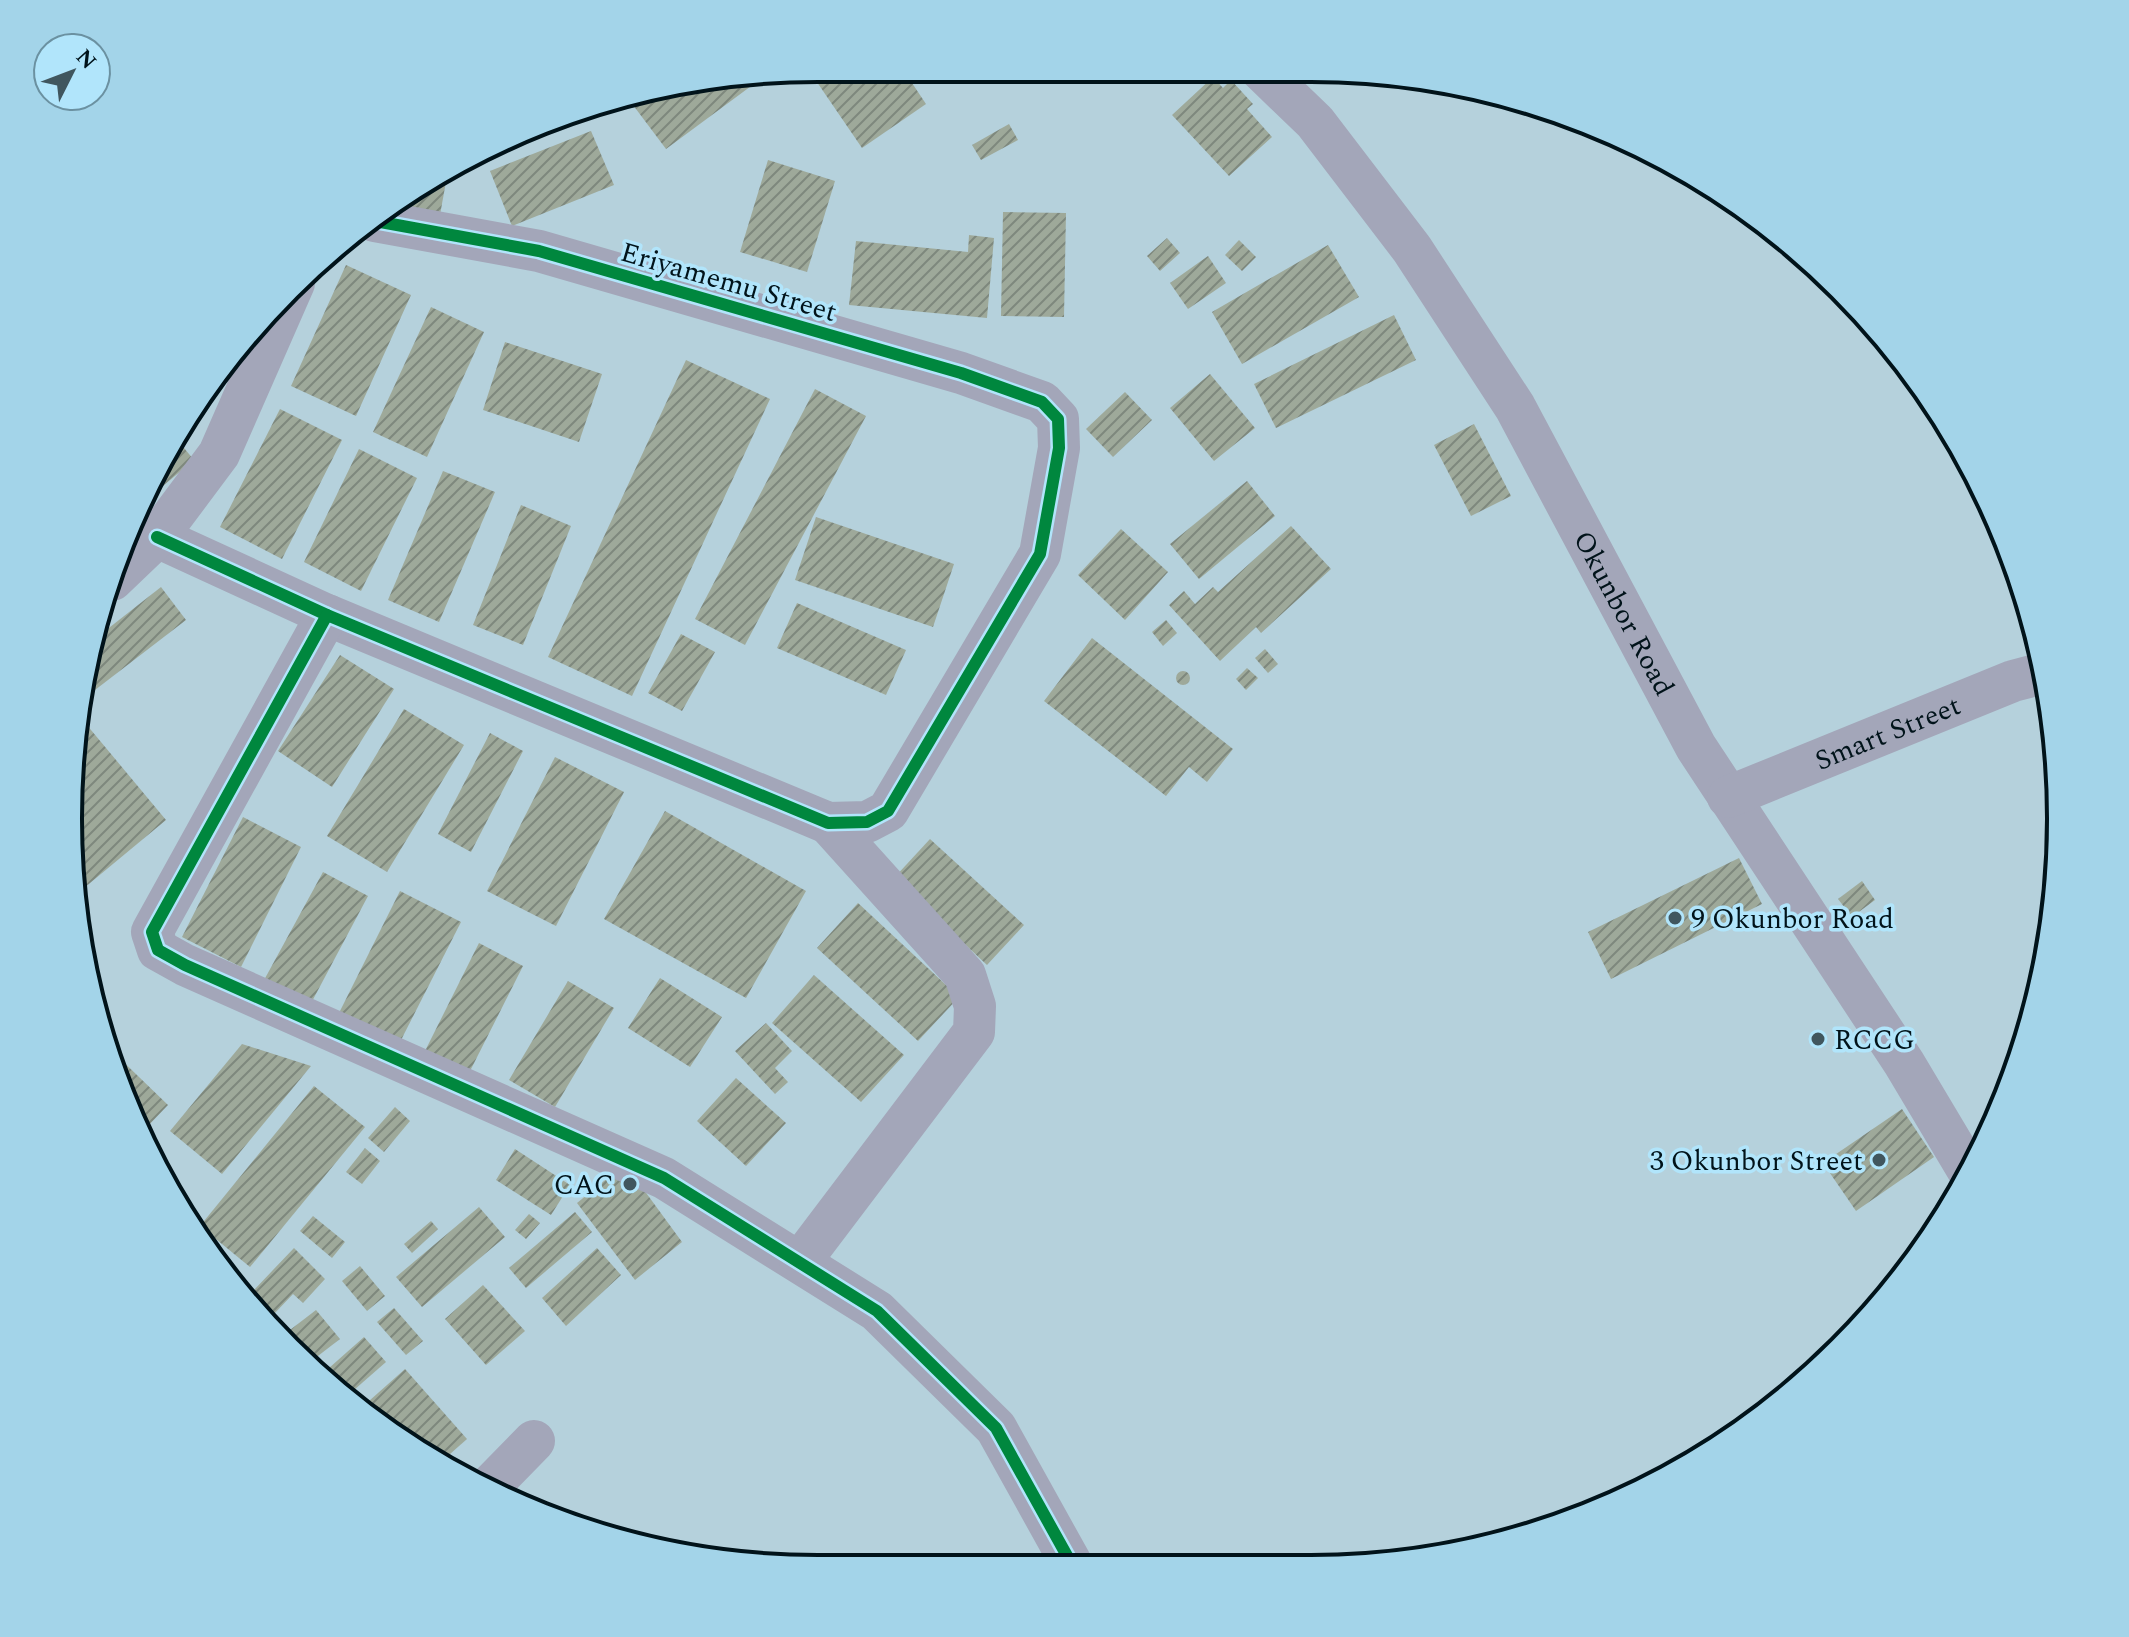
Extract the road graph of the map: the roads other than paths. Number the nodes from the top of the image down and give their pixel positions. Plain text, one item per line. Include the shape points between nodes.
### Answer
1 (1273, 82) edge
2 (385, 223) edge
3 (278, 319) edge
4 (157, 537) junction
5 (127, 565) edge
6 (327, 615) junction
7 (2033, 676) edge
8 (1728, 797) junction
9 (828, 823) junction
10 (1962, 1161) edge
11 (800, 1262) junction
12 (534, 1441) dead end
13 (496, 1480) edge
14 (1067, 1555) edge

1 - 8 street, Okunbor Road via 1315,122 1412,249 1515,407 1696,747
2 - 9 street, Eriyamemu Street via 539,251 886,351 1042,402 1058,419 1059,448 1040,554 888,811 867,822
3 - 4 street via 219,454
4 - 5 street
4 - 6 street
6 - 9 street
6 - 11 street via 152,932 158,950 664,1178
7 - 8 street, Smart Street
8 - 10 street, Okunbor Road
9 - 11 street via 965,975 975,1006 974,1032
11 - 14 street via 877,1311 996,1428
12 - 13 street

